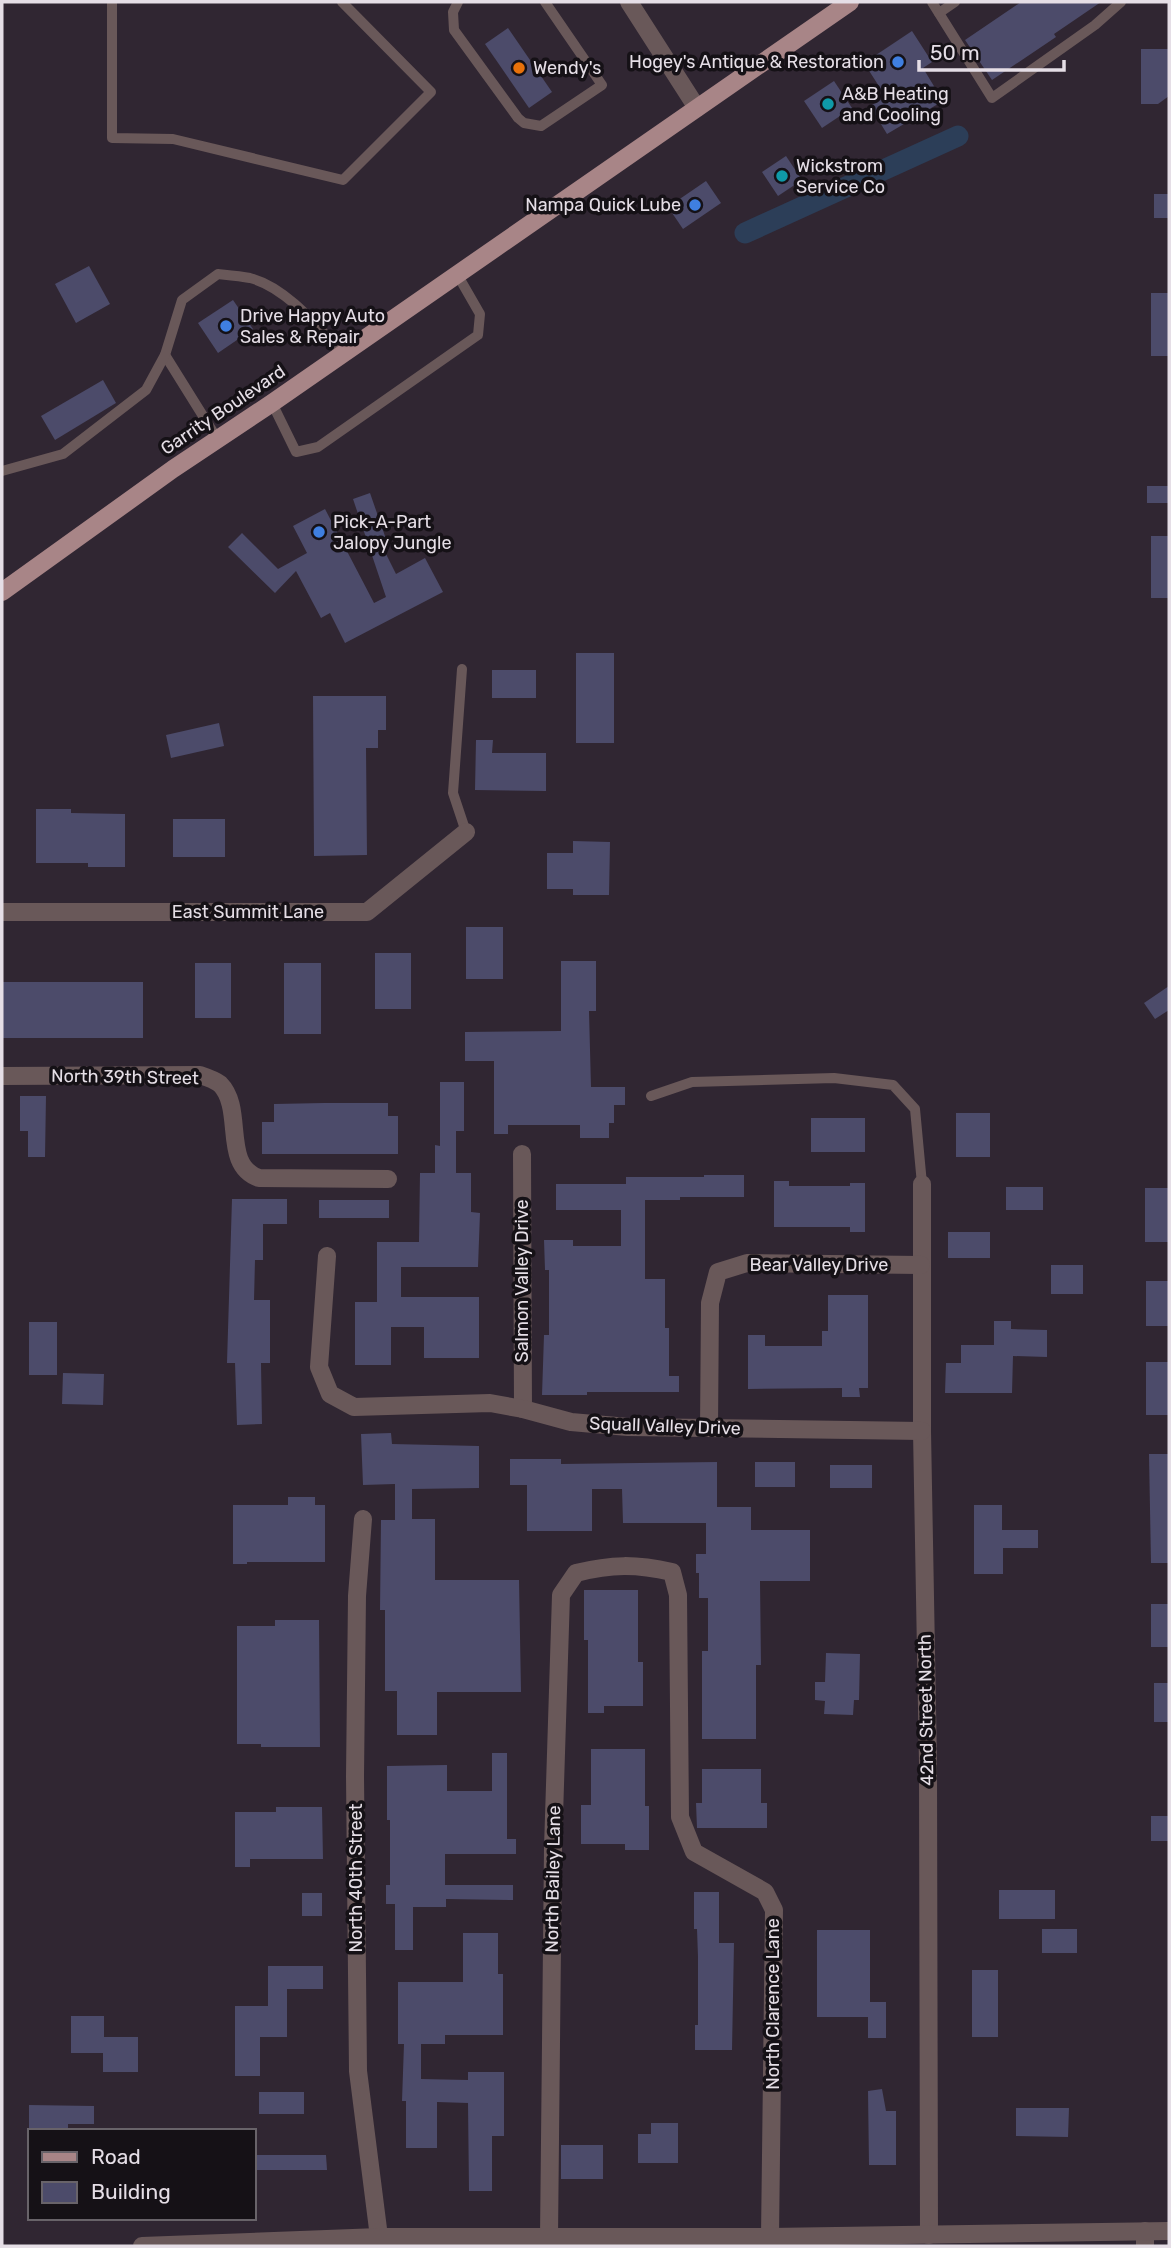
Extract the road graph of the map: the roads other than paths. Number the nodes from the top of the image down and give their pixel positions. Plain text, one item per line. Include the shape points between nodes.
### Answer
1 (112, 2) edge
2 (342, 2) edge
3 (458, 2) edge
4 (545, 2) edge
5 (629, 2) edge
6 (850, 2) edge
7 (932, 2) edge
8 (955, 2) edge
9 (1121, 2) edge
10 (939, 13) junction
11 (697, 108) junction
12 (457, 274) junction
13 (342, 353) junction
14 (164, 355) junction
15 (272, 403) junction
16 (218, 440) junction
17 (2, 471) edge
18 (2, 592) edge
19 (462, 669) dead end
20 (466, 832) joint
21 (2, 912) edge
22 (2, 1076) edge
23 (651, 1096) dead end
24 (522, 1154) dead end
25 (388, 1179) dead end
26 (922, 1184) joint
27 (327, 1256) dead end
28 (922, 1265) junction
29 (523, 1409) junction
30 (709, 1428) junction
31 (922, 1431) junction
32 (363, 1519) dead end
33 (623, 1565) joint
34 (1169, 2231) edge
35 (929, 2235) junction
36 (379, 2237) junction
37 (548, 2237) junction
38 (770, 2237) junction
39 (1145, 2239) edge
40 (228, 2244) edge
41 (142, 2246) edge

1 - 2 lane via 112,138 173,139 343,180 431,92
3 - 4 lane via 453,12 454,30 524,123 541,126 602,85
5 - 11 street
6 - 11 main road, Garrity Boulevard
7 - 10 lane
8 - 10 lane
9 - 10 lane via 992,98
11 - 12 main road, Garrity Boulevard
12 - 13 main road, Garrity Boulevard
12 - 15 lane via 480,314 478,335 318,447 296,452
13 - 14 lane via 282,294 252,278 218,274 182,300
13 - 15 main road, Garrity Boulevard
14 - 16 lane
14 - 17 lane via 146,390 63,454
15 - 16 main road, Garrity Boulevard
16 - 18 main road, Garrity Boulevard
19 - 20 lane via 453,793
20 - 21 street, East Summit Lane via 367,912
22 - 25 street, North 39th Street via 200,1075 219,1083 228,1096 239,1160 250,1175
23 - 26 lane via 692,1082 834,1078 892,1085 915,1109
24 - 29 street, Salmon Valley Drive
26 - 28 street, 42nd Street North
27 - 29 street, Squall Valley Drive via 318,1367 330,1394 354,1407 490,1403
28 - 30 street, Bear Valley Drive via 747,1263 718,1272 710,1303
28 - 31 street, 42nd Street North
29 - 30 street, Squall Valley Drive via 571,1422
30 - 31 street, Squall Valley Drive
31 - 35 street, 42nd Street North
32 - 36 street, North 40th Street via 357,1596 355,1776 358,2071
33 - 37 street, North Bailey Lane via 576,1573 561,1595
33 - 38 street, North Clarence Lane via 672,1573 678,1595 680,1817 694,1852 765,1892 774,1910
34 - 39 street
35 - 38 street
35 - 39 street
36 - 37 street
36 - 40 street
37 - 38 street
40 - 41 street

